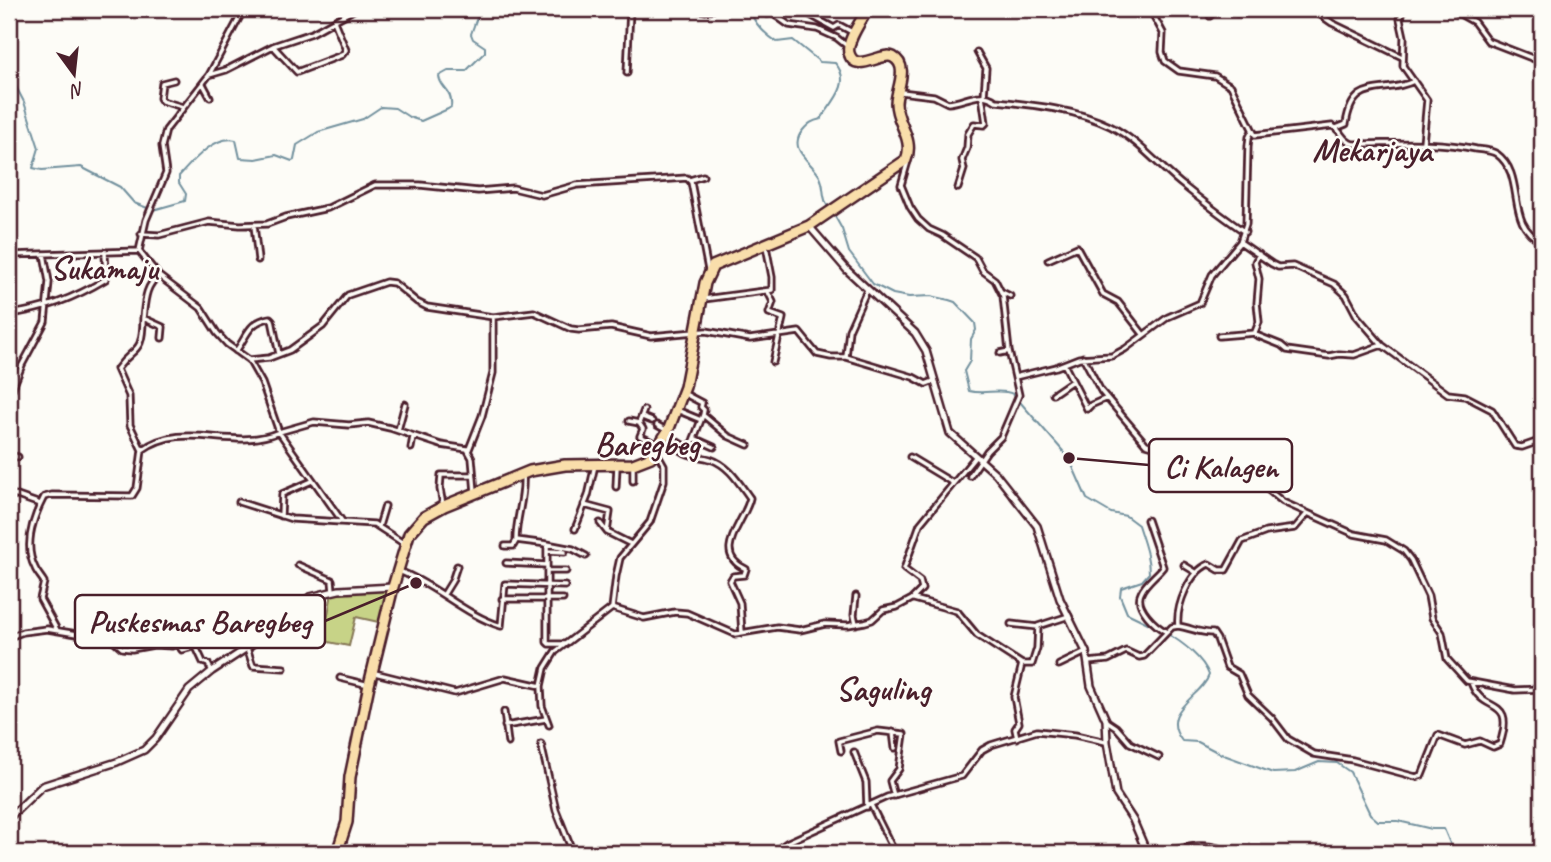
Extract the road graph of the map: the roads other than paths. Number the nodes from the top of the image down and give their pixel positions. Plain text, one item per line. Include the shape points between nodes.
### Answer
1 (244, 9) edge
2 (630, 9) edge
3 (693, 9) edge
4 (714, 9) edge
5 (762, 9) edge
6 (803, 9) edge
7 (867, 9) edge
8 (1150, 9) edge
9 (1215, 9) edge
10 (1312, 9) edge
11 (1404, 9) edge
12 (1451, 9) edge
13 (351, 10) edge
14 (1210, 16) dead end
15 (334, 20) junction
16 (855, 34) junction
17 (273, 46) junction
18 (849, 47) junction
19 (977, 52) dead end
20 (1402, 57) junction
21 (1542, 62) edge
22 (627, 73) dead end
23 (209, 75) junction
24 (174, 80) dead end
25 (1414, 80) junction
26 (203, 83) junction
27 (899, 91) junction
28 (983, 96) junction
29 (210, 97) dead end
30 (183, 107) junction
31 (1336, 128) junction
32 (1252, 131) junction
33 (1423, 143) junction
34 (909, 149) junction
35 (703, 176) dead end
36 (690, 180) junction
37 (958, 188) dead end
38 (254, 225) junction
39 (809, 226) junction
40 (1245, 232) junction
41 (141, 234) junction
42 (1542, 241) edge
43 (1240, 243) junction
44 (766, 244) junction
45 (139, 250) junction
46 (105, 252) junction
47 (44, 254) junction
48 (1259, 254) junction
49 (9, 255) edge
50 (258, 260) dead end
51 (1048, 260) dead end
52 (708, 272) junction
53 (159, 276) junction
54 (867, 290) junction
55 (768, 292) junction
56 (1002, 292) junction
57 (1010, 296) dead end
58 (702, 299) junction
59 (48, 307) junction
60 (9, 314) edge
61 (493, 317) junction
62 (143, 318) junction
63 (695, 330) junction
64 (781, 333) junction
65 (1255, 333) junction
66 (1143, 334) junction
67 (1219, 337) dead end
68 (162, 338) dead end
69 (1382, 345) junction
70 (236, 351) junction
71 (1009, 351) junction
72 (1000, 353) dead end
73 (279, 355) junction
74 (846, 357) junction
75 (1083, 357) junction
76 (249, 360) junction
77 (774, 362) dead end
78 (1064, 364) junction
79 (1014, 377) junction
80 (1072, 380) junction
81 (934, 381) junction
82 (683, 393) junction
83 (9, 394) edge
84 (1053, 394) dead end
85 (1107, 398) junction
86 (405, 404) dead end
87 (644, 410) dead end
88 (677, 410) junction
89 (642, 417) junction
90 (702, 417) junction
91 (629, 421) dead end
92 (652, 421) dead end
93 (639, 423) junction
94 (657, 425) dead end
95 (398, 430) junction
96 (279, 432) junction
97 (667, 433) junction
98 (414, 436) junction
99 (694, 438) junction
100 (1542, 440) edge
101 (748, 445) dead end
102 (691, 446) dead end
103 (714, 447) dead end
104 (411, 448) dead end
105 (658, 448) junction
106 (469, 449) junction
107 (142, 450) junction
108 (9, 456) edge
109 (18, 457) dead end
110 (911, 457) dead end
111 (978, 458) junction
112 (633, 464) junction
113 (595, 465) junction
114 (617, 466) junction
115 (523, 474) junction
116 (472, 475) junction
117 (970, 476) dead end
118 (312, 481) junction
119 (633, 481) dead end
120 (953, 483) junction
121 (616, 487) dead end
122 (475, 492) junction
123 (9, 493) edge
124 (239, 502) dead end
125 (40, 504) junction
126 (584, 505) junction
127 (385, 506) dead end
128 (444, 506) junction
129 (1307, 514) junction
130 (281, 516) junction
131 (1147, 520) dead end
132 (342, 521) junction
133 (600, 523) dead end
134 (379, 526) junction
135 (575, 529) dead end
136 (607, 532) junction
137 (516, 541) junction
138 (405, 544) junction
139 (547, 544) junction
140 (631, 544) junction
141 (505, 545) dead end
142 (548, 551) junction
143 (565, 552) dead end
144 (586, 556) dead end
145 (506, 563) dead end
146 (298, 565) dead end
147 (457, 565) dead end
148 (547, 565) junction
149 (1184, 565) dead end
150 (399, 571) junction
151 (547, 571) junction
152 (566, 571) dead end
153 (1197, 573) junction
154 (547, 586) junction
155 (565, 586) dead end
156 (393, 587) junction
157 (333, 591) junction
158 (444, 594) junction
159 (856, 596) dead end
160 (502, 599) junction
161 (563, 599) dead end
162 (912, 599) junction
163 (548, 600) junction
164 (612, 608) junction
165 (1069, 616) junction
166 (856, 624) junction
167 (1011, 624) dead end
168 (1178, 626) junction
169 (1038, 627) junction
170 (57, 630) junction
171 (742, 633) junction
172 (1166, 633) junction
173 (9, 637) edge
174 (204, 644) dead end
175 (565, 644) junction
176 (180, 646) dead end
177 (196, 647) junction
178 (247, 649) junction
179 (1086, 652) junction
180 (1088, 662) junction
181 (1022, 664) junction
182 (1059, 665) dead end
183 (284, 668) dead end
184 (212, 671) junction
185 (373, 673) junction
186 (340, 678) dead end
187 (1471, 682) junction
188 (369, 685) junction
189 (541, 686) junction
190 (1542, 689) edge
191 (504, 712) dead end
192 (546, 719) junction
193 (1106, 720) junction
194 (549, 725) dead end
195 (505, 726) junction
196 (893, 732) junction
197 (1017, 737) junction
198 (1107, 742) junction
199 (508, 743) dead end
200 (541, 744) dead end
201 (895, 748) dead end
202 (841, 751) dead end
203 (854, 752) dead end
204 (1159, 757) dead end
205 (894, 796) junction
206 (869, 806) junction
207 (9, 818) edge
208 (337, 853) edge
209 (573, 853) edge
210 (772, 853) edge
211 (895, 853) edge
212 (1147, 853) edge
213 (1158, 853) edge
214 (1229, 853) edge

1 - 23 street
2 - 22 street
3 - 4 street
5 - 18 street via 789,26 817,29
6 - 16 street via 817,20
7 - 16 highway
8 - 32 street via 1163,33 1165,61 1179,71 1215,76 1231,86
9 - 14 street
10 - 20 street
11 - 20 street via 1400,19
12 - 21 street via 1474,22 1488,41
13 - 15 street
15 - 17 street
15 - 17 street via 346,48 342,55 297,72
16 - 18 highway
17 - 23 street
18 - 27 highway via 858,62 894,58 901,77
19 - 28 street via 986,68
20 - 25 street
23 - 26 street
24 - 30 street via 162,83 160,98
25 - 31 street via 1360,95 1349,106 1346,124
25 - 33 street via 1427,100
26 - 29 street
26 - 30 street
27 - 28 street via 948,103
27 - 34 highway via 896,105
28 - 37 street via 986,123 974,124 968,134
28 - 40 street via 1072,113 1110,126 1134,140 1185,188
30 - 41 street via 164,135 167,170
31 - 32 street via 1257,135
31 - 33 street via 1353,144
32 - 40 street
33 - 42 street via 1455,144 1499,155 1513,181 1523,227
34 - 39 highway via 904,163
34 - 56 street via 901,185 912,211 929,229 976,258
35 - 36 street
36 - 38 street via 577,185 542,195 513,188 476,191 375,185 323,210
36 - 52 street
38 - 41 street via 209,222 159,235
38 - 50 street
39 - 44 highway
39 - 54 street
40 - 43 street
41 - 45 street
43 - 48 street
43 - 66 street via 1212,275 1200,303
44 - 52 highway via 718,262
44 - 55 street via 773,284
45 - 46 street
45 - 53 street
46 - 47 street
46 - 59 street via 106,279
47 - 49 street
47 - 59 street
48 - 65 street via 1255,262 1259,322
48 - 69 street via 1272,264 1293,266 1334,284
51 - 66 street via 1078,247 1103,294 1118,302
52 - 58 highway
53 - 62 street via 151,281
53 - 70 street via 189,296
54 - 74 street via 849,330
54 - 81 street via 915,332
55 - 58 street
55 - 64 street via 773,302 769,313 783,318
56 - 57 street
56 - 71 street
58 - 63 highway
59 - 60 street
59 - 83 street
61 - 63 street via 534,312 571,329 611,327 644,336
61 - 73 street via 427,307 386,282 348,295 323,326
61 - 106 street via 493,373
62 - 68 street via 163,327
62 - 107 street via 139,346 117,369 129,396 130,425
63 - 64 street via 750,339
63 - 82 highway
64 - 74 street via 799,332 817,354
64 - 77 street
65 - 67 street
65 - 69 street via 1286,350 1329,356 1354,355
66 - 75 street via 1112,356
69 - 100 street via 1448,394 1465,396 1492,410 1516,446
70 - 73 street via 250,326 270,318
70 - 76 street
71 - 72 street
71 - 79 street
73 - 76 street
74 - 81 street via 926,384
75 - 78 street
75 - 85 street
76 - 96 street via 267,394
78 - 79 street
78 - 80 street
79 - 111 street via 1018,398 1001,437
80 - 84 street
80 - 85 street via 1087,410
81 - 111 street via 947,428
82 - 88 highway
82 - 90 street via 702,403
85 - 129 street via 1146,444 1238,461 1275,497
86 - 95 street
87 - 89 street
88 - 90 street
88 - 97 highway
89 - 92 street
89 - 93 street
90 - 99 street
90 - 101 street
91 - 93 street
93 - 105 street via 643,429 640,436
94 - 97 street
95 - 96 street via 368,423 321,422
95 - 98 street
96 - 107 street via 231,440 181,435
96 - 118 street
97 - 105 highway
97 - 171 street via 683,445 685,454 709,458 734,474 750,498 729,543 731,557 746,569 744,575 730,581 740,603
98 - 104 street
98 - 106 street
99 - 102 street
99 - 103 street
105 - 112 highway
105 - 140 street via 664,481 650,522
106 - 116 street
107 - 125 street via 132,496 52,495
108 - 109 street
110 - 120 street
111 - 117 street
111 - 120 street
111 - 165 street via 1037,526
112 - 114 highway
112 - 119 street
113 - 114 highway
113 - 115 highway via 556,466
113 - 126 street
114 - 121 street
115 - 122 highway
115 - 137 street
116 - 122 street
116 - 128 street via 441,475
118 - 130 street via 282,494
118 - 132 street
120 - 162 street via 920,524 904,569 921,585 921,592
122 - 128 highway
123 - 125 street
124 - 130 street
125 - 170 street via 30,533 30,553 44,582 40,599
126 - 135 street
126 - 136 street via 610,512
127 - 134 street
128 - 138 highway via 425,517
129 - 153 street via 1295,528 1266,531 1242,541 1224,571 1209,564
129 - 187 street via 1354,534 1386,540 1407,555 1428,596 1447,659
130 - 132 street
131 - 172 street via 1163,567 1140,599 1147,615
132 - 134 street
133 - 136 street
134 - 138 street
136 - 140 street
137 - 139 street
137 - 141 street
138 - 150 highway
139 - 142 street
139 - 144 street
140 - 164 street via 618,566
142 - 143 street
142 - 148 street
145 - 148 street
146 - 157 street via 332,579
147 - 158 street via 458,573
148 - 151 street
149 - 153 street
150 - 156 highway
150 - 158 street
151 - 152 street
151 - 154 street
153 - 168 street via 1188,586
154 - 155 street
154 - 160 street via 506,584
154 - 163 street
156 - 157 street
156 - 185 highway
157 - 178 street via 310,597
158 - 160 street via 478,618 500,626
159 - 166 street
160 - 163 street
161 - 163 street
162 - 166 street
162 - 181 street via 955,610 977,635
163 - 175 street via 547,642
164 - 171 street via 644,618 687,613 727,632
164 - 175 street
165 - 169 street
165 - 179 street
166 - 171 street
167 - 169 street
168 - 172 street
168 - 187 street via 1213,633 1227,667 1238,674 1248,695 1288,739 1314,754 1416,777 1422,775 1438,735 1465,745 1480,741 1493,747 1500,744 1501,710 1475,692
169 - 181 street via 1032,664
170 - 173 street
170 - 178 street via 113,640 128,649 172,646 218,633
172 - 180 street via 1142,657 1126,651 1108,660
174 - 177 street
175 - 189 street via 547,664
176 - 177 street via 182,650
177 - 184 street
178 - 183 street via 253,666
178 - 184 street
179 - 180 street
179 - 182 street
180 - 193 street via 1091,687
181 - 197 street via 1014,697
184 - 207 street via 189,690 144,750 52,780
185 - 188 highway
185 - 189 street via 455,693 505,678
186 - 188 street
187 - 190 street via 1515,691
188 - 208 highway via 350,777 347,821
189 - 192 street
191 - 195 street
192 - 194 street
192 - 195 street
193 - 198 street
193 - 204 street via 1130,743
195 - 199 street
196 - 201 street
196 - 202 street via 839,741
196 - 205 street via 905,736 899,769 890,781
197 - 198 street via 1048,731
197 - 205 street via 982,750 962,776
198 - 212 street via 1116,794
200 - 209 street via 556,810
203 - 206 street
205 - 206 street
206 - 210 street
206 - 211 street
213 - 214 street via 1200,846

